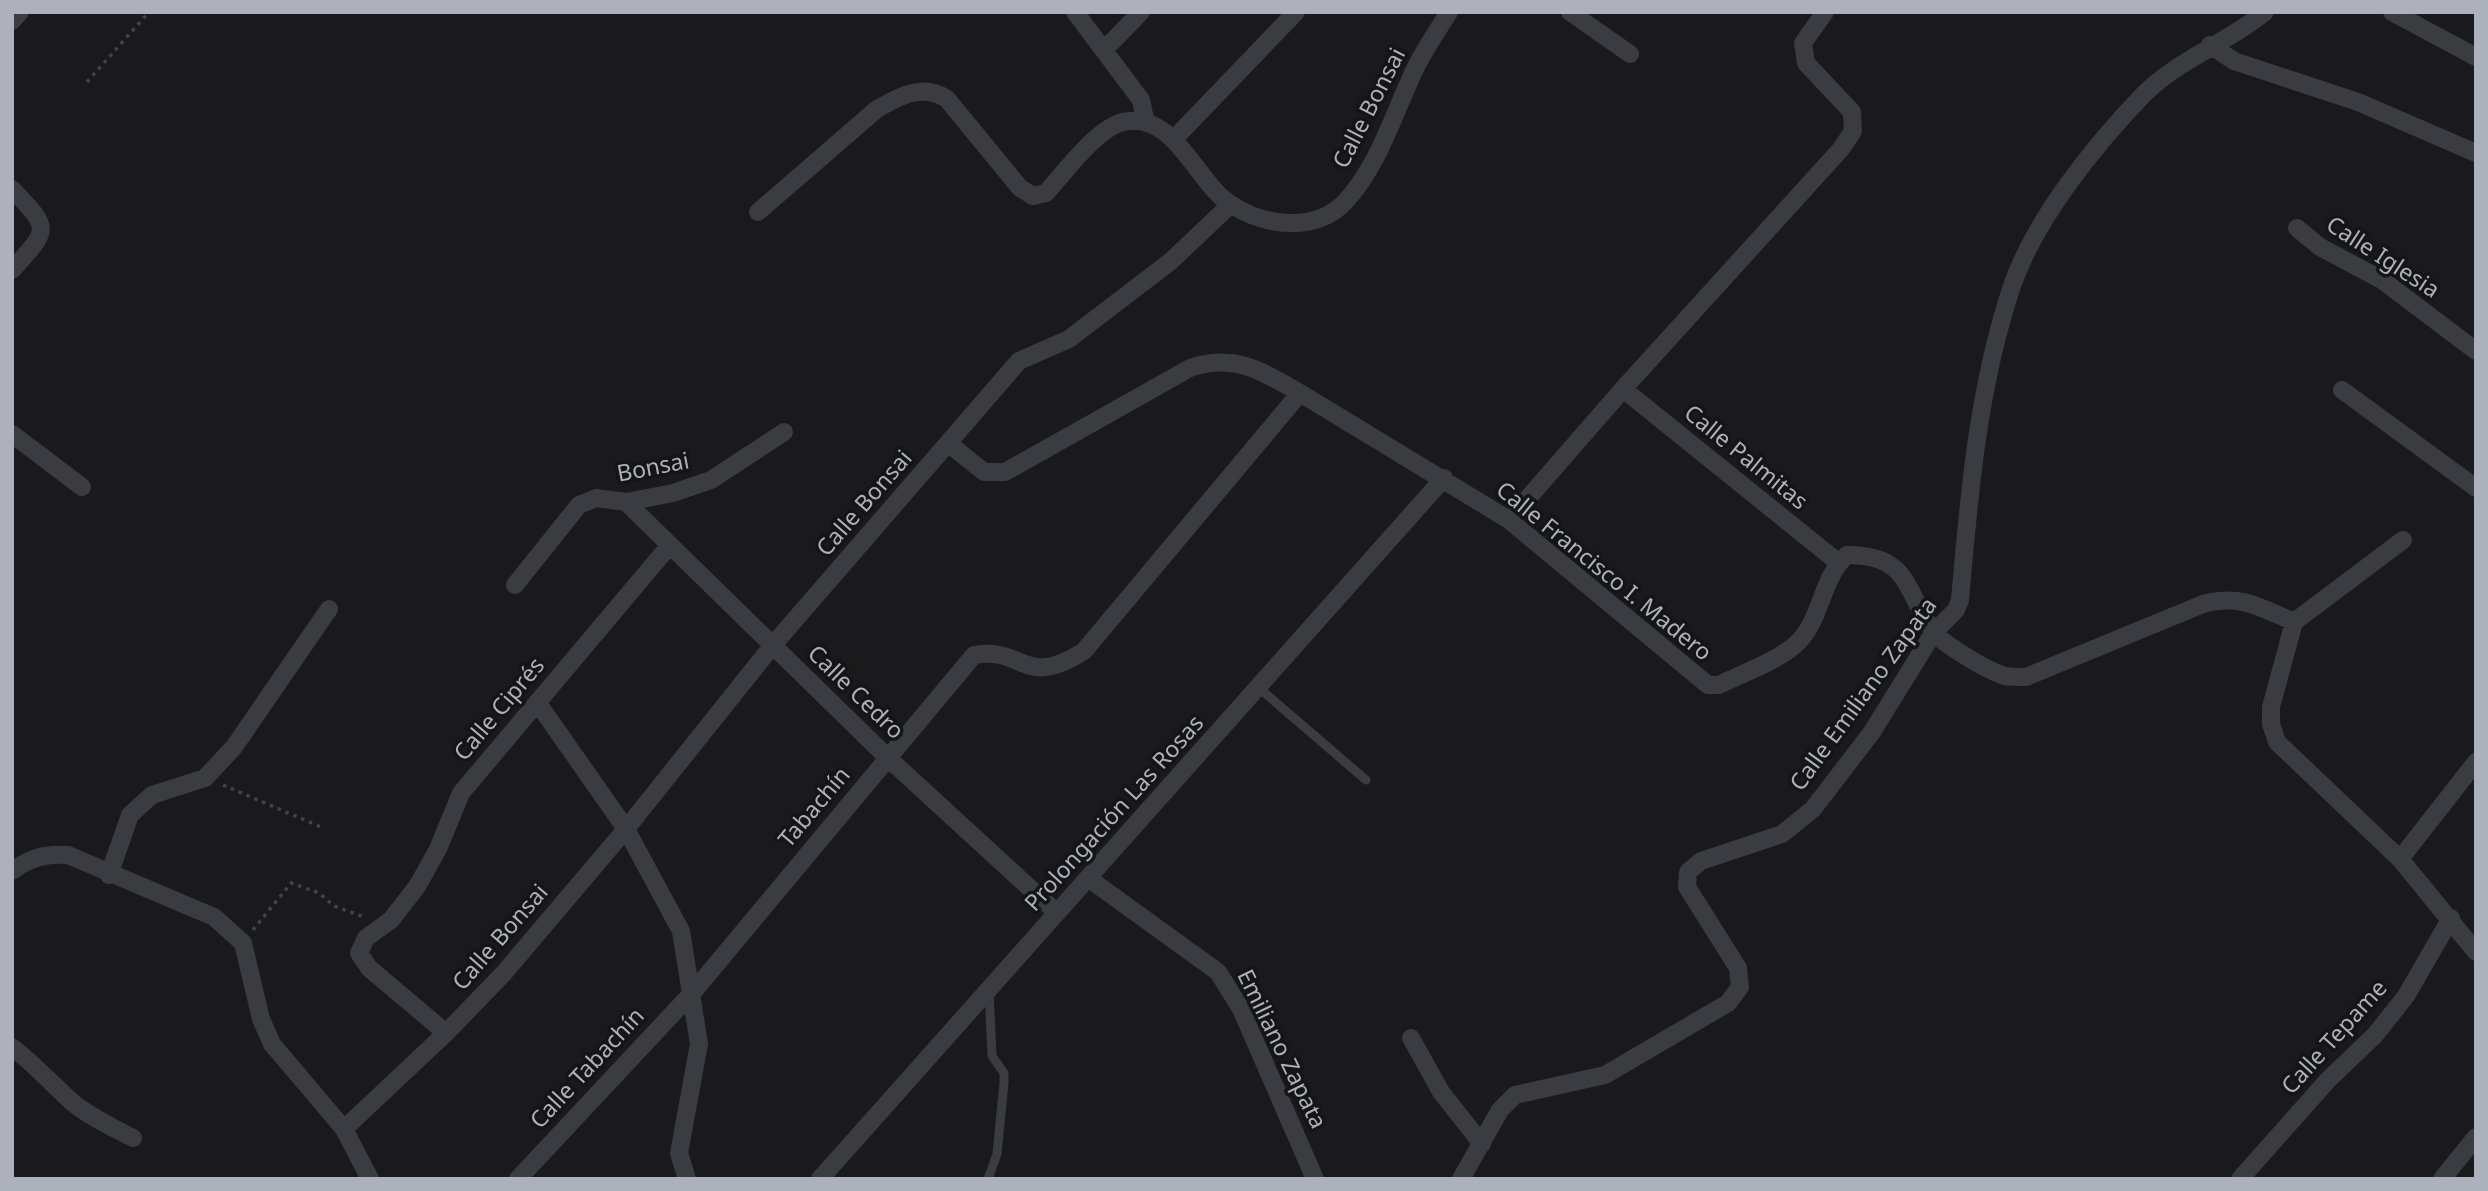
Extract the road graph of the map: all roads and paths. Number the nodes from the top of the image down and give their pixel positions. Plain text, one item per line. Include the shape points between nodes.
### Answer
1 (20, 12) edge
2 (149, 12) edge
3 (1075, 12) edge
4 (1141, 12) edge
5 (1296, 12) edge
6 (1449, 12) edge
7 (1570, 12) edge
8 (1825, 12) edge
9 (2265, 12) edge
10 (2392, 12) edge
11 (12, 21) edge
12 (2210, 45) junction
13 (1105, 49) junction
14 (1630, 54) dead end
15 (2476, 57) edge
16 (87, 82) dead end
17 (1146, 123) junction
18 (1173, 139) junction
19 (2476, 153) edge
20 (12, 189) edge
21 (1230, 205) junction
22 (758, 212) dead end
23 (2297, 228) dead end
24 (12, 271) edge
25 (2476, 351) edge
26 (1623, 389) junction
27 (2342, 390) dead end
28 (1300, 393) junction
29 (784, 432) dead end
30 (12, 434) edge
31 (948, 443) junction
32 (1444, 478) junction
33 (82, 487) dead end
34 (2476, 488) edge
35 (626, 502) junction
36 (1510, 520) junction
37 (2403, 540) dead end
38 (670, 545) junction
39 (1839, 563) junction
40 (514, 584) dead end
41 (329, 610) dead end
42 (2294, 622) junction
43 (1934, 632) junction
44 (773, 645) junction
45 (1259, 688) junction
46 (537, 702) junction
47 (887, 757) junction
48 (2476, 762) edge
49 (205, 778) junction
50 (1366, 780) dead end
51 (321, 827) dead end
52 (626, 829) junction
53 (2400, 859) junction
54 (19, 865) edge
55 (109, 875) junction
56 (1088, 878) junction
57 (1057, 913) junction
58 (2451, 918) junction
59 (391, 920) junction
60 (243, 943) junction
61 (2476, 952) edge
62 (989, 990) junction
63 (693, 992) junction
64 (446, 1033) junction
65 (1411, 1038) dead end
66 (12, 1047) edge
67 (344, 1129) junction
68 (2476, 1137) edge
69 (133, 1138) dead end
70 (1482, 1144) junction
71 (524, 1176) edge
72 (370, 1179) edge
73 (687, 1179) edge
74 (820, 1179) edge
75 (988, 1179) edge
76 (1315, 1179) edge
77 (1461, 1179) edge
78 (2241, 1179) edge
79 (2442, 1179) edge

1 - 11 street
2 - 16 path
3 - 13 street
4 - 13 street
5 - 18 street
6 - 21 street, Calle Bonsai via 1417,65 1368,173 1343,204 1310,223 1279,223
7 - 14 street
8 - 26 street via 1803,43 1806,63 1852,112 1853,131
9 - 12 street, Calle Emiliano Zapata via 2227,40
10 - 15 street
12 - 19 street via 2234,61 2358,102
12 - 43 street, Calle Emiliano Zapata via 2145,94 2047,215 2028,250 2009,298 1972,463 1959,600 1956,610
13 - 17 street via 1141,100
17 - 18 street
17 - 22 street via 1124,122 1105,130 1046,193 1033,196 1020,188 947,99 920,90 877,109
18 - 21 street
20 - 24 street via 40,218 41,230 38,242
21 - 31 street, Calle Bonsai via 1171,261 1069,339 1019,362
23 - 25 street, Calle Iglesia via 2320,247 2382,280
26 - 36 street
26 - 39 street, Calle Palmitas
27 - 34 street
28 - 31 street, Calle Francisco I. Madero via 1237,362 1211,361 1189,368 1005,471 984,472
28 - 32 street, Calle Francisco I. Madero
28 - 47 street, Tabachín via 1084,650 1062,665 1038,669 995,652 974,655
29 - 35 street, Bonsai via 711,480
30 - 33 street
31 - 44 street, Calle Bonsai
32 - 36 street, Calle Francisco I. Madero
32 - 45 street, Prolongación Las Rosas
35 - 38 street, Calle Cedro
35 - 40 street, Bonsai via 596,498 579,505
36 - 39 street, Calle Francisco I. Madero via 1708,685 1719,685 1796,645
37 - 42 street
38 - 44 street, Calle Cedro
38 - 46 street, Calle Ciprés
39 - 43 street via 1847,555 1888,561 1905,576
41 - 49 street via 234,747
42 - 43 street via 2227,597 2026,677 1985,668
42 - 53 street via 2271,707 2277,742
43 - 70 street, Calle Emiliano Zapata via 1872,732 1813,809 1782,834 1701,861 1688,873 1687,887 1738,968 1740,987 1728,1003 1605,1075 1515,1095 1500,1110
44 - 47 street, Calle Cedro
44 - 52 street, Calle Bonsai
45 - 50 lane
45 - 56 street, Prolongación Las Rosas
46 - 52 street
46 - 59 street, Calle Ciprés via 461,793 418,886
47 - 57 street, Calle Cedro
47 - 63 street, Tabachín
48 - 53 street
49 - 51 path
49 - 55 street via 152,795 130,815
52 - 63 street via 681,931
52 - 64 street, Calle Bonsai via 504,974
53 - 58 street
54 - 55 street via 44,854 68,855
55 - 60 street via 214,916
56 - 57 street, Prolongación Las Rosas
56 - 76 street, Emiliano Zapata via 1218,972 1241,1009
57 - 62 street, Prolongación Las Rosas
58 - 61 street
58 - 78 street, Calle Tepame via 2406,996 2375,1035 2328,1080
59 - 60 path via 357,916 319,893 291,883
59 - 64 street, Calle Ciprés via 366,937 359,953 369,968
60 - 67 street via 261,1019 272,1044
62 - 74 street, Prolongación Las Rosas
62 - 75 lane via 992,1056 1004,1073 1004,1083 997,1154
63 - 71 street, Calle Tabachín
63 - 73 street via 699,1044 679,1153
64 - 67 street, Calle Bonsai
65 - 70 street via 1441,1093
66 - 69 street via 79,1107
67 - 72 street
68 - 79 street
70 - 77 street, Calle Emiliano Zapata

